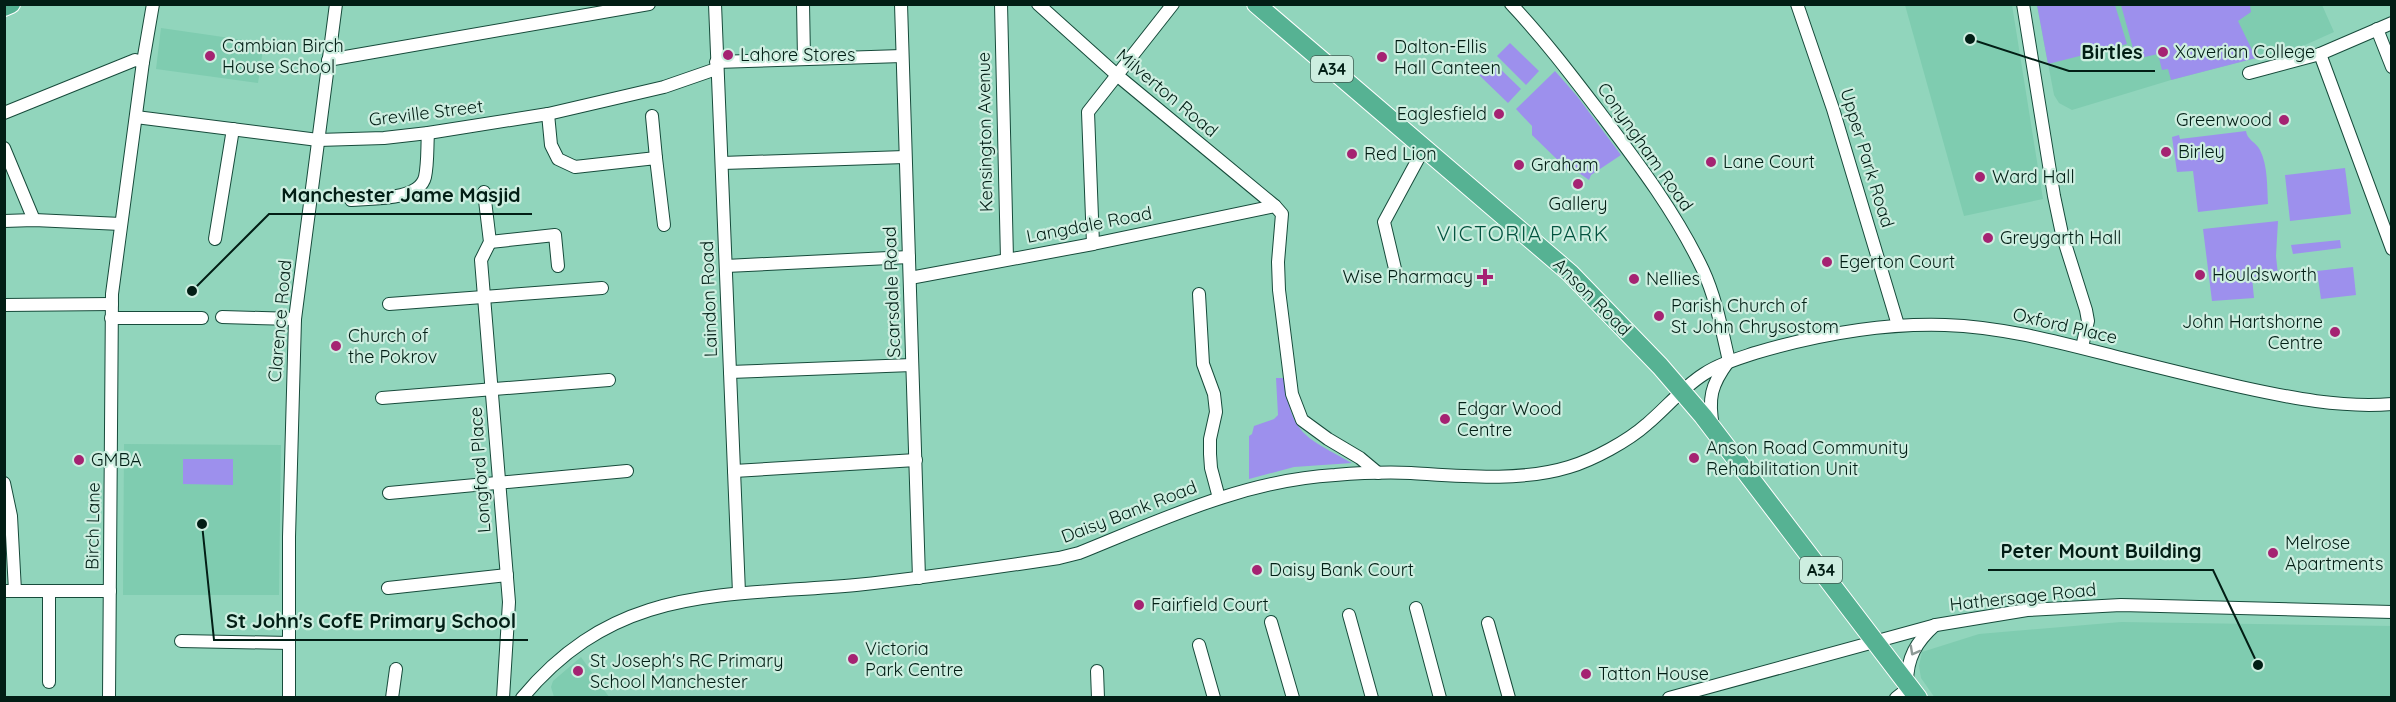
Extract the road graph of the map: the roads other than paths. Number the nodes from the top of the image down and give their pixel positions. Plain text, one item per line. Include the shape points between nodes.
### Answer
1 (11, 4) edge
2 (153, 4) edge
3 (336, 4) edge
4 (649, 4) edge
5 (715, 4) edge
6 (803, 4) edge
7 (901, 4) edge
8 (1001, 4) edge
9 (1038, 4) edge
10 (1173, 4) edge
11 (1256, 4) edge
12 (1511, 4) edge
13 (1797, 4) edge
14 (2023, 4) edge
15 (4, 7) edge
16 (2391, 23) edge
17 (2377, 29) junction
18 (2320, 54) junction
19 (902, 56) junction
20 (804, 58) junction
21 (328, 60) junction
22 (143, 62) junction
23 (716, 66) junction
24 (2391, 67) edge
25 (2249, 73) dead end
26 (1118, 76) junction
27 (4, 114) edge
28 (548, 114) junction
29 (652, 116) dead end
30 (136, 117) junction
31 (233, 129) junction
32 (428, 133) junction
33 (318, 140) junction
34 (4, 148) edge
35 (1424, 148) junction
36 (905, 157) junction
37 (656, 158) junction
38 (722, 163) junction
39 (484, 192) dead end
40 (351, 200) dead end
41 (1275, 206) junction
42 (34, 220) junction
43 (4, 221) edge
44 (121, 224) junction
45 (664, 225) dead end
46 (215, 239) dead end
47 (490, 242) junction
48 (1093, 244) junction
49 (2391, 249) edge
50 (909, 257) junction
51 (1006, 260) junction
52 (558, 266) dead end
53 (726, 266) junction
54 (1396, 273) dead end
55 (909, 278) junction
56 (602, 288) dead end
57 (1199, 294) dead end
58 (485, 297) junction
59 (112, 304) junction
60 (389, 304) dead end
61 (4, 305) edge
62 (222, 317) dead end
63 (111, 318) junction
64 (202, 318) dead end
65 (295, 319) junction
66 (1898, 325) junction
67 (2082, 347) junction
68 (1729, 361) junction
69 (912, 364) junction
70 (730, 372) junction
71 (609, 380) dead end
72 (493, 389) junction
73 (1682, 391) junction
74 (382, 398) dead end
75 (2391, 404) edge
76 (1714, 431) junction
77 (916, 460) junction
78 (627, 471) dead end
79 (734, 471) junction
80 (1378, 473) junction
81 (4, 483) edge
82 (499, 484) junction
83 (389, 493) dead end
84 (1219, 498) junction
85 (507, 575) junction
86 (920, 578) junction
87 (388, 588) dead end
88 (10, 591) edge
89 (50, 591) junction
90 (110, 591) junction
91 (739, 593) junction
92 (1416, 608) dead end
93 (2391, 612) edge
94 (1349, 615) dead end
95 (1271, 622) dead end
96 (1488, 623) dead end
97 (1936, 625) junction
98 (181, 641) dead end
99 (1877, 641) junction
100 (289, 643) junction
101 (1199, 645) dead end
102 (396, 669) dead end
103 (1097, 671) dead end
104 (49, 682) dead end
105 (1908, 691) edge
106 (1684, 696) edge
107 (110, 698) edge
108 (289, 698) edge
109 (392, 698) edge
110 (502, 698) edge
111 (522, 698) edge
112 (1098, 698) edge
113 (1214, 698) edge
114 (1293, 698) edge
115 (1372, 698) edge
116 (1440, 698) edge
117 (1509, 698) edge
118 (1668, 698) edge

1 - 15 highway
2 - 22 street, Birch Lane
3 - 21 street, Clarence Road
4 - 21 street
5 - 23 street, Laindon Road
6 - 20 street
7 - 19 street, Scarsdale Road
8 - 51 street, Kensington Avenue
9 - 26 street, Milverton Road
10 - 26 street
11 - 35 highway, Anson Road / A34
12 - 68 street, Conyngham Road via 1548,45 1629,150 1673,216 1703,271
13 - 66 street, Upper Park Road
14 - 67 street via 2054,196 2088,321
16 - 17 street
17 - 18 street
17 - 24 street
18 - 25 street
18 - 49 street
19 - 20 street, Greville Street
19 - 36 street, Scarsdale Road
20 - 23 street, Greville Street
21 - 33 street, Clarence Road
22 - 27 street via 135,60
22 - 30 street, Birch Lane
23 - 28 street, Greville Street via 664,87
23 - 38 street, Laindon Road
26 - 41 street, Milverton Road
26 - 48 street via 1088,112
28 - 32 street, Greville Street
28 - 37 street via 551,145 558,159 575,167
29 - 37 street
30 - 31 street, Greville Street
30 - 44 street, Birch Lane
31 - 33 street, Greville Street
31 - 46 street
32 - 33 street, Greville Street
32 - 40 street via 425,179 415,191 374,202
33 - 65 street, Clarence Road
34 - 42 street
35 - 54 street via 1384,222
35 - 73 highway, Anson Road / A34 via 1570,273
36 - 38 street
36 - 50 street, Scarsdale Road
37 - 45 street
38 - 53 street, Laindon Road
39 - 47 street, Longford Place
41 - 48 street, Langdale Road
41 - 80 street via 1282,214 1279,290 1292,394 1302,420
42 - 43 street
42 - 44 street
44 - 59 street, Birch Lane
47 - 52 street via 554,230
47 - 58 street, Longford Place via 481,260
48 - 51 street, Langdale Road
50 - 53 street
50 - 55 street, Scarsdale Road
51 - 55 street, Langdale Road
53 - 70 street, Laindon Road
55 - 69 street, Scarsdale Road
56 - 58 street
57 - 84 street via 1203,364 1216,412 1210,454
58 - 60 street
58 - 72 street, Longford Place
59 - 61 street
59 - 63 street, Birch Lane
62 - 65 street
63 - 64 street
63 - 90 street, Birch Lane
65 - 100 street, Clarence Road
66 - 67 street, Oxford Place via 1976,326
66 - 68 street, Oxford Place via 1816,337
67 - 75 street, Oxford Place via 2291,398 2357,405
68 - 73 street, Oxford Place via 1707,371
68 - 76 street via 1712,389 1710,411
69 - 70 street
69 - 77 street, Scarsdale Road
70 - 79 street, Laindon Road
71 - 72 street
72 - 74 street
72 - 82 street, Longford Place
73 - 76 highway, Anson Road / A34
73 - 80 street, Daisy Bank Road via 1644,427 1569,467 1492,476
76 - 99 highway, Anson Road / A34
77 - 79 street
77 - 86 street, Scarsdale Road
78 - 82 street
79 - 91 street, Laindon Road
80 - 84 street, Daisy Bank Road via 1277,483
81 - 88 street via 11,516
82 - 83 street
82 - 85 street, Longford Place
84 - 86 street, Daisy Bank Road via 1059,558
85 - 87 street
85 - 110 street, Longford Place via 510,613
86 - 91 street, Daisy Bank Road
88 - 89 street
89 - 90 street
89 - 104 street
90 - 107 street, Birch Lane
91 - 111 street, Daisy Bank Road via 689,599 636,613 569,651
92 - 116 street
93 - 97 street, Hathersage Road via 2121,605 2067,607
94 - 115 street
95 - 114 street
96 - 117 street
97 - 99 street, Hathersage Road
97 -> 105 street via 1923,636 1910,657
98 - 100 street
99 - 105 highway, A34
99 - 106 street, Hathersage Road
100 - 108 street, Clarence Road
101 - 113 street
102 - 109 street
103 - 112 street
106 - 118 street, Hathersage Road

